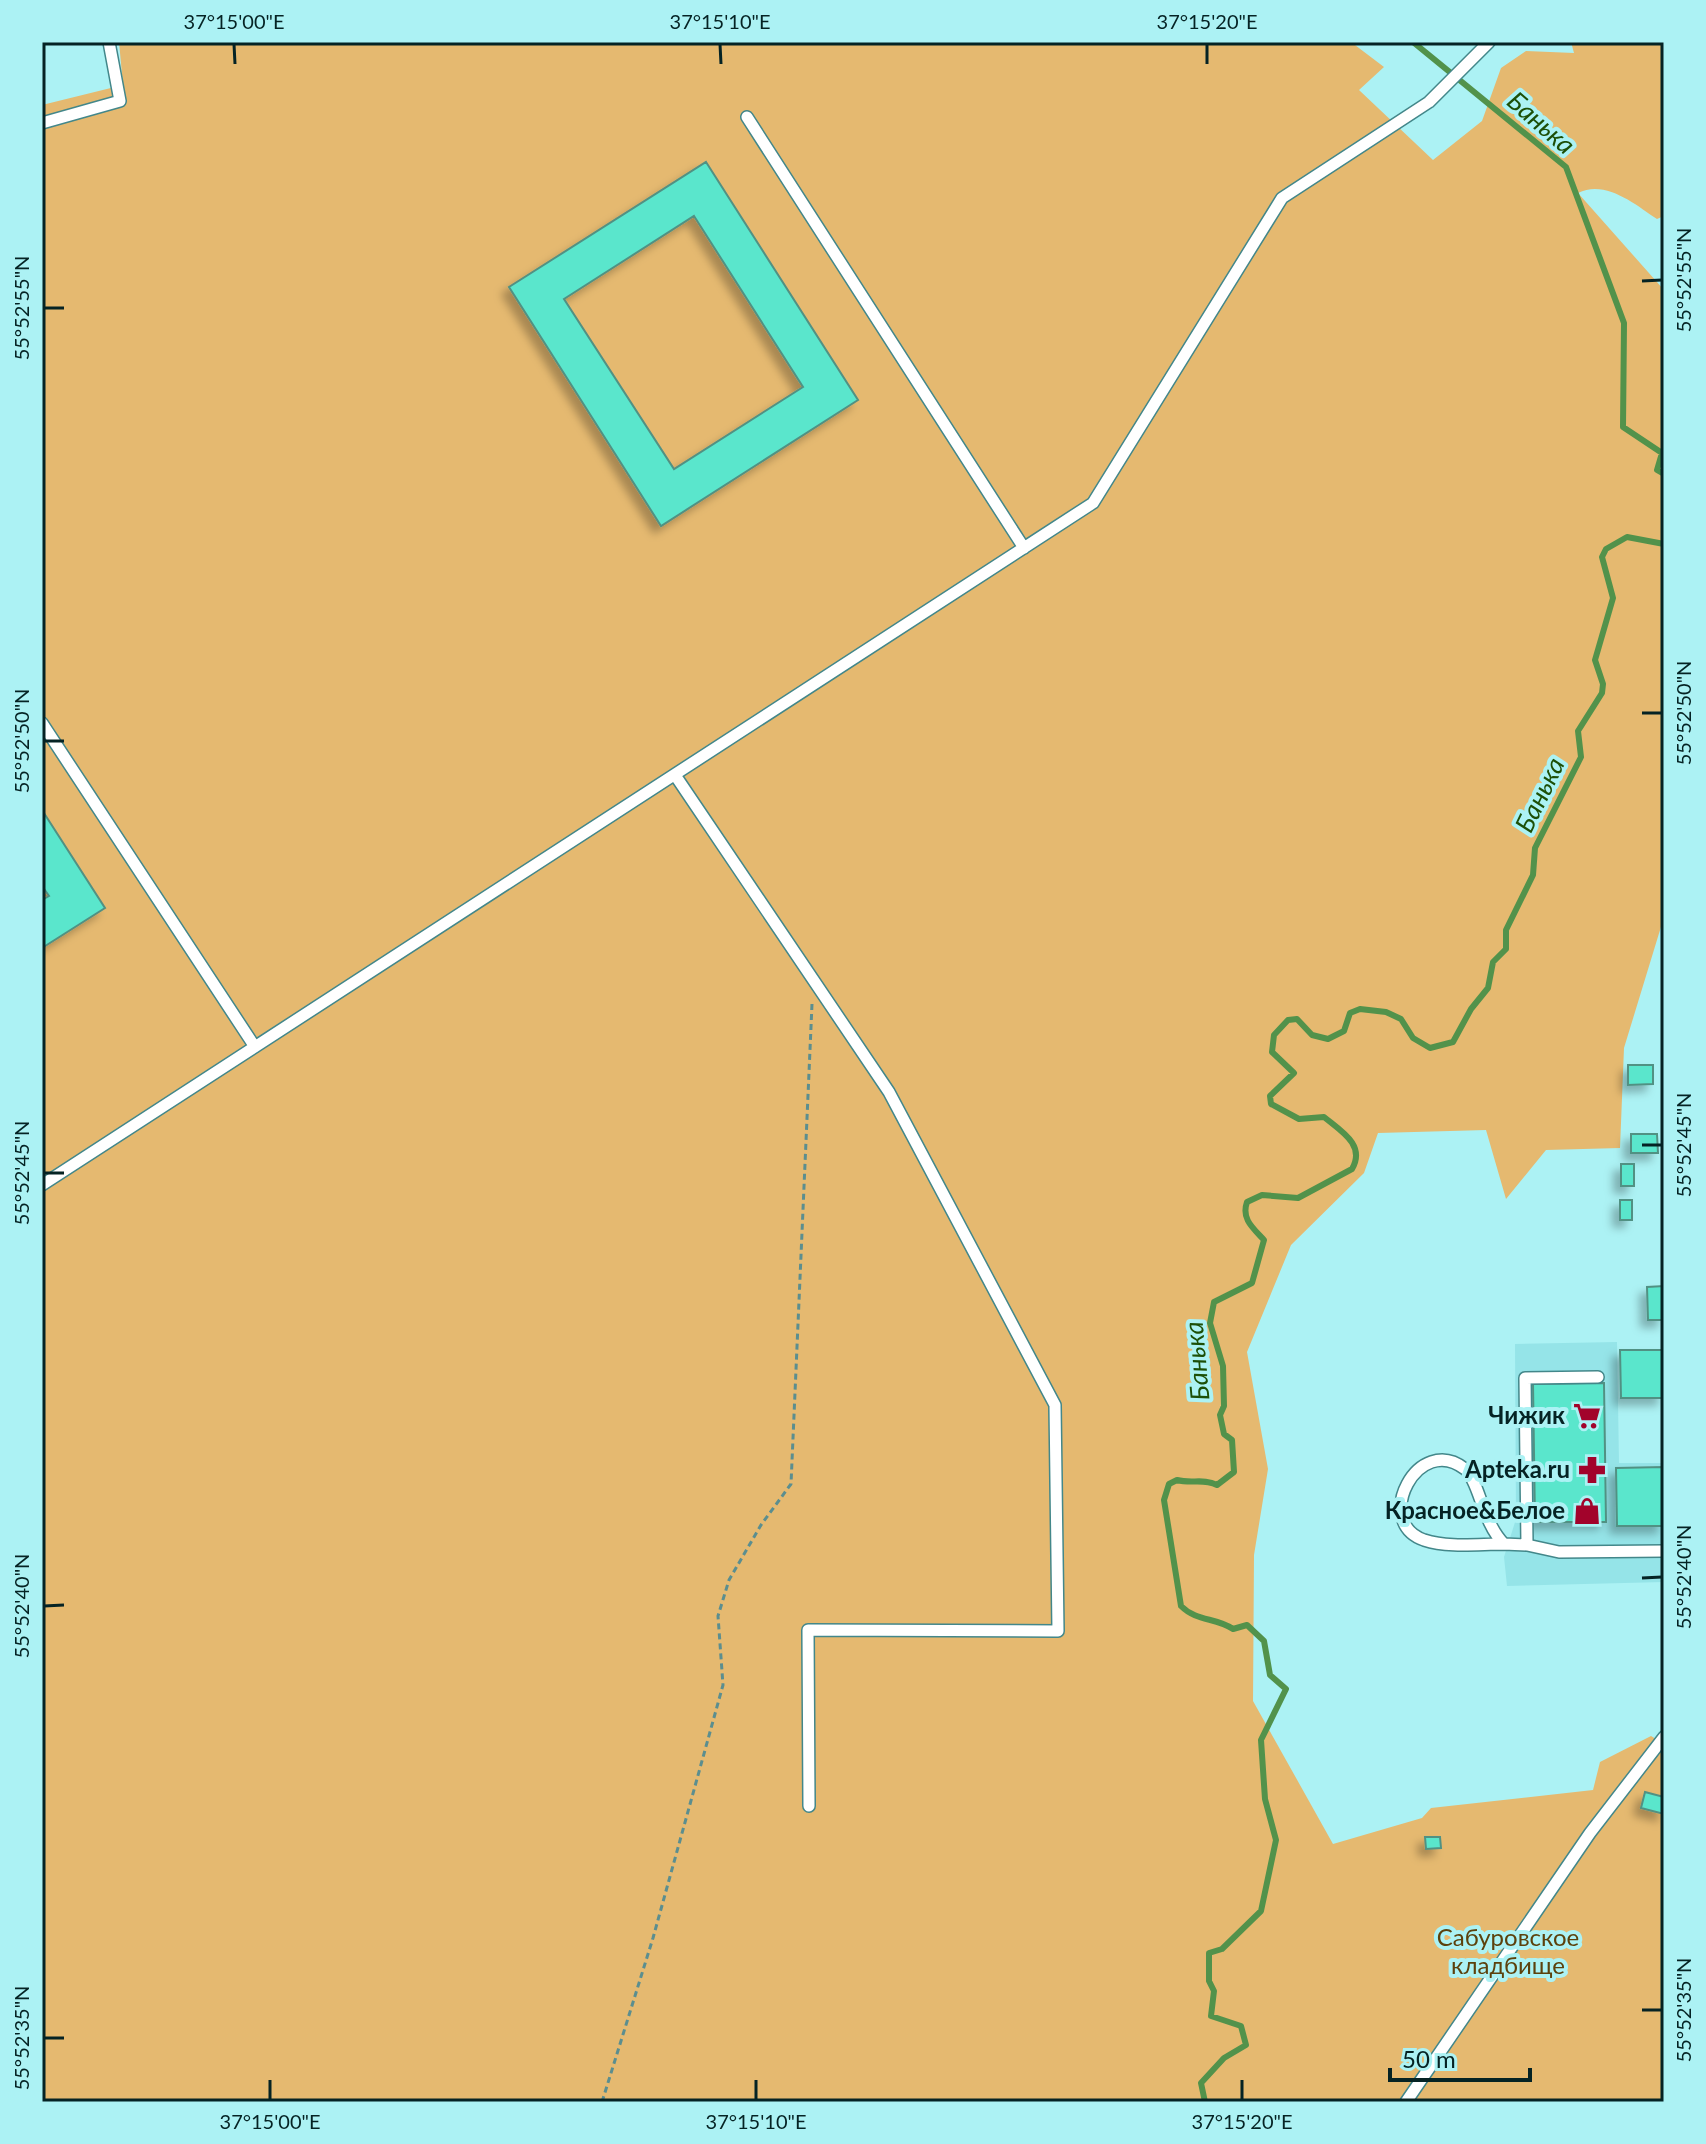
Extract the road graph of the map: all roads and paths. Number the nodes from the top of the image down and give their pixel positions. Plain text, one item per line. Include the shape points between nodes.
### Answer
1 (109, 42) edge
2 (1489, 42) edge
3 (747, 117) dead end
4 (42, 123) edge
5 (1024, 548) junction
6 (42, 723) edge
7 (675, 775) junction
8 (813, 979) junction
9 (255, 1047) junction
10 (42, 1185) edge
11 (1598, 1377) dead end
12 (1504, 1544) junction
13 (1527, 1545) junction
14 (1664, 1551) edge
15 (1664, 1737) edge
16 (809, 1806) dead end
17 (602, 2102) edge
18 (1406, 2102) edge

1 - 4 lane via 120,101
2 - 5 lane via 1429,102 1282,198 1093,503
3 - 5 lane
5 - 7 lane
6 - 9 lane
7 - 8 lane
7 - 9 lane
8 - 16 lane via 889,1092 1055,1405 1058,1631 808,1630
8 - 17 path via 791,1484 729,1580 718,1616 723,1685
9 - 10 lane
11 - 13 lane via 1525,1378
12 - 12 lane via 1491,1530 1466,1469 1435,1462 1410,1475 1401,1498 1402,1514 1421,1539
12 - 13 lane
13 - 14 lane via 1559,1552
15 - 18 lane via 1590,1833

